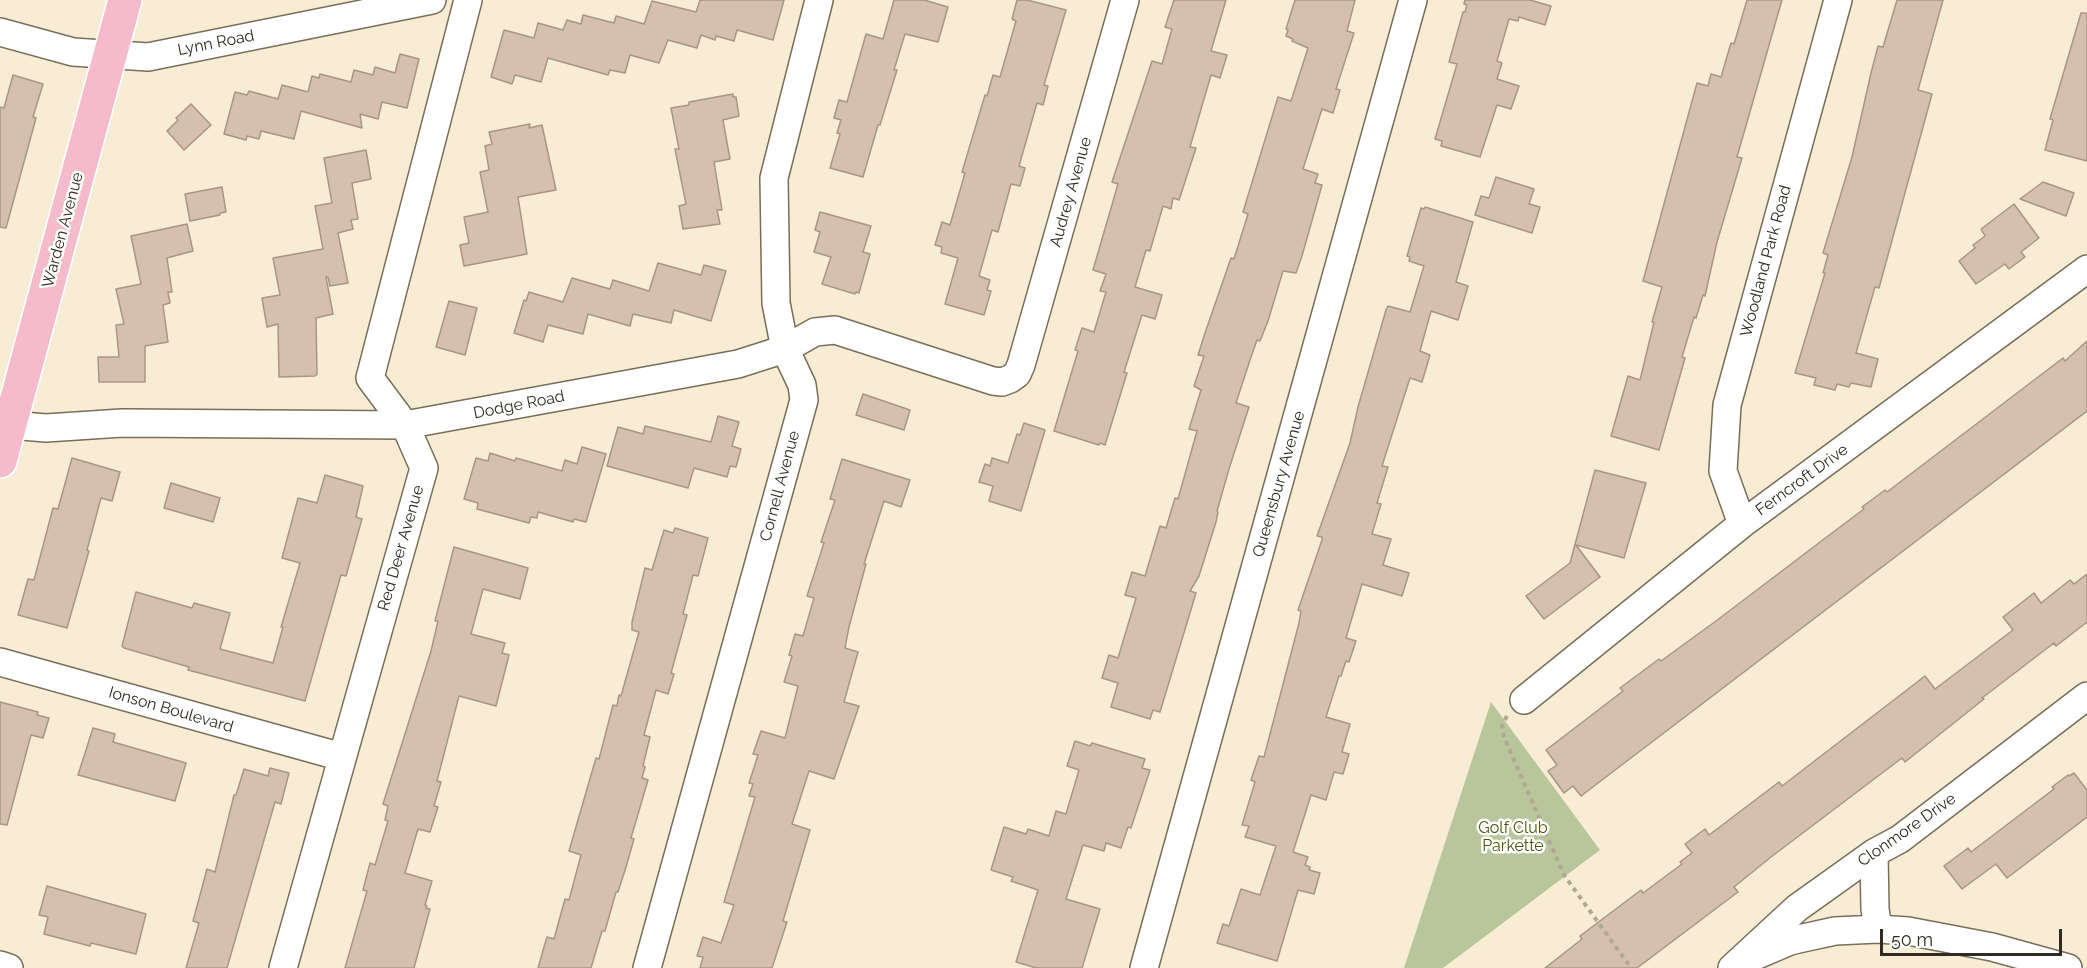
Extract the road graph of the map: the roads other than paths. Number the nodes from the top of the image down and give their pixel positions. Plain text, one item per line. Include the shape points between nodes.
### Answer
1 (125, 0) edge
2 (432, 0) edge
3 (468, 0) edge
4 (819, 0) edge
5 (1125, 0) edge
6 (1413, 0) edge
7 (1838, 0) edge
8 (0, 32) edge
9 (110, 56) junction
10 (2087, 270) edge
11 (785, 349) junction
12 (1010, 380) joint
13 (10, 425) junction
14 (405, 425) junction
15 (0, 460) edge
16 (1742, 524) junction
17 (0, 662) edge
18 (2087, 696) edge
19 (1524, 700) road end
20 (342, 757) junction
21 (1874, 853) junction
22 (1878, 929) junction
23 (0, 965) edge
24 (1733, 967) edge
25 (9, 968) edge
26 (283, 968) edge
27 (647, 968) edge
28 (1144, 968) edge
29 (2068, 968) edge

1 - 9 main road, Warden Avenue
2 - 9 street, Lynn Road via 148,57
3 - 14 street, Red Deer Avenue via 370,378
4 - 11 street, Cornell Avenue via 774,178 776,300
5 - 12 street, Audrey Avenue via 1021,365
6 - 28 street, Queensbury Avenue
7 - 16 street, Woodland Park Road via 1727,405 1723,471
8 - 9 street, Lynn Road via 73,52
9 - 13 main road, Warden Avenue
10 - 16 street, Ferncroft Drive
11 - 12 street, Dodge Road via 815,332 835,330 993,381
11 - 14 street, Dodge Road via 738,364
11 - 27 street, Cornell Avenue via 802,385 804,400
13 - 14 street, Dodge Road
13 - 15 main road, Warden Avenue
14 - 20 street, Red Deer Avenue via 424,468
16 - 19 street, Ferncroft Drive
17 - 20 street, Ionson Boulevard
18 - 21 street, Clonmore Drive via 1900,839
20 - 26 street, Red Deer Avenue
21 - 22 street
21 - 24 street, Clonmore Drive via 1797,908
22 - 24 street via 1835,931 1790,941
22 - 29 street via 1992,947
23 - 25 street

